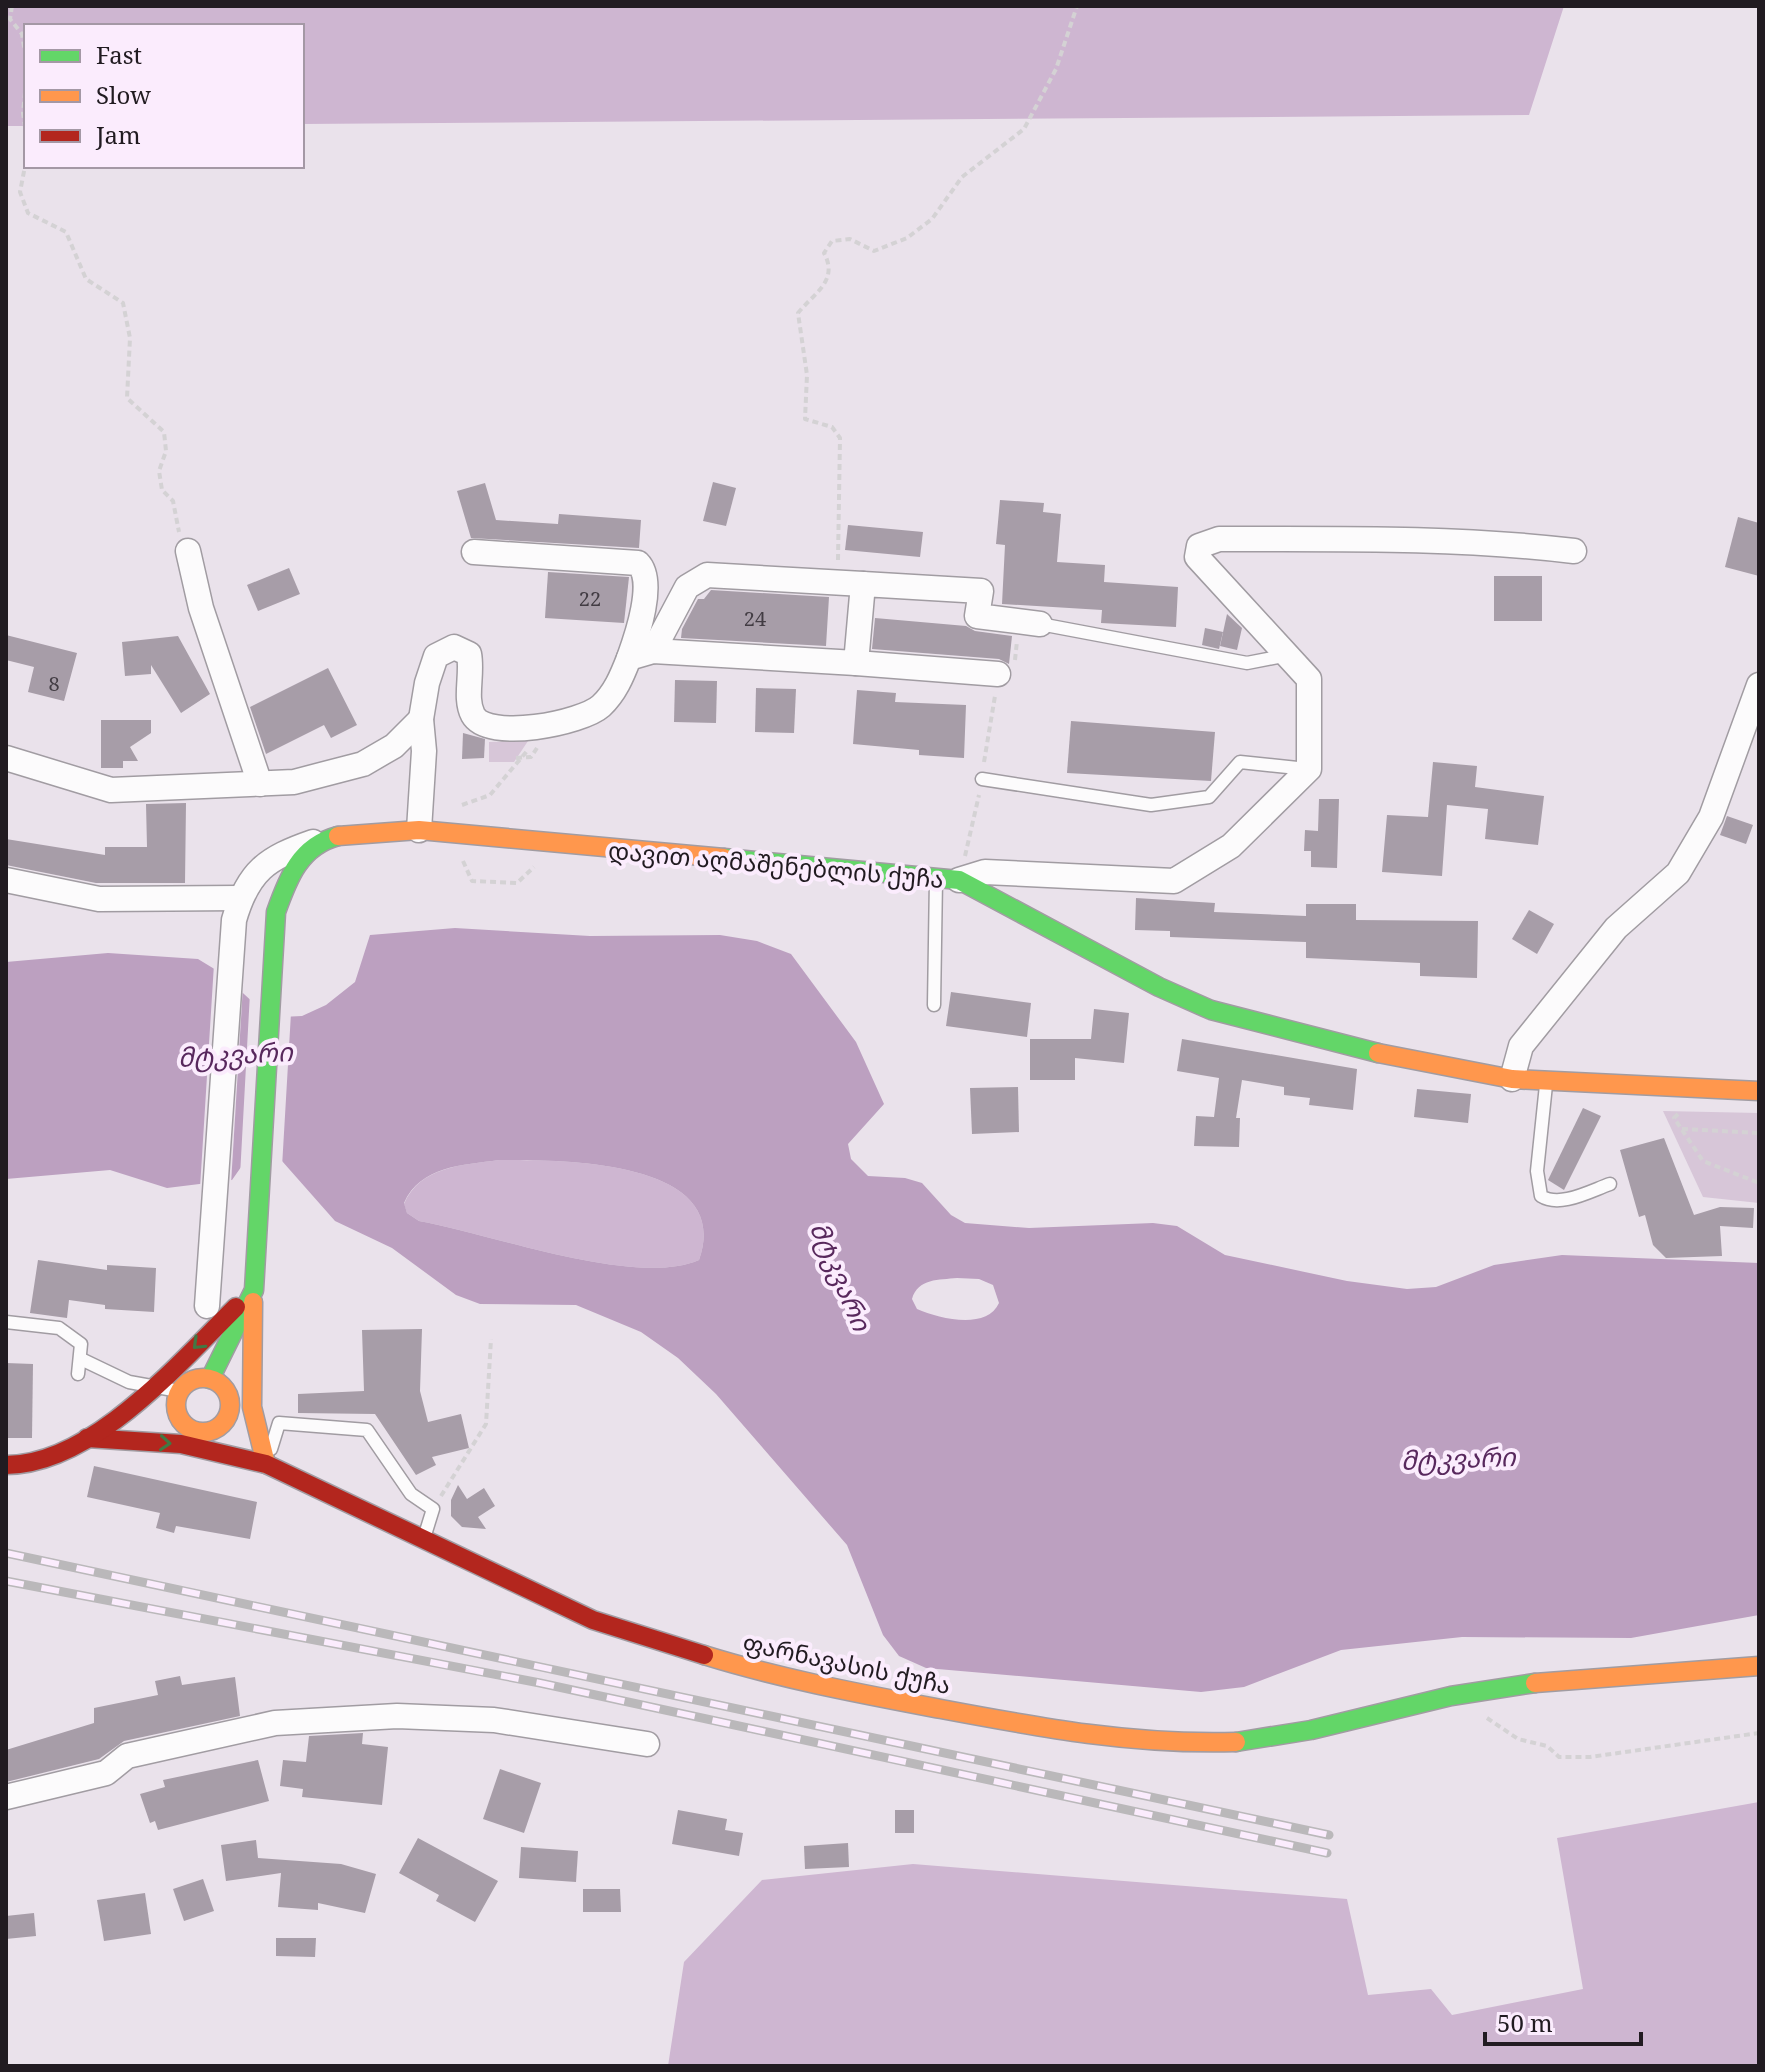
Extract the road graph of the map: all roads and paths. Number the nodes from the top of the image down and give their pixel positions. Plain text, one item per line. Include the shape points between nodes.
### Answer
1 (12, 6) edge
2 (1077, 6) edge
3 (24, 46) edge
4 (25, 168) edge
5 (1574, 551) dead end
6 (474, 552) dead end
7 (189, 557) joint
8 (863, 584) junction
9 (1030, 623) junction
10 (653, 651) junction
11 (1289, 655) junction
12 (629, 658) junction
13 (856, 663) junction
14 (998, 674) junction
15 (1759, 685) edge
16 (421, 719) junction
17 (549, 724) junction
18 (531, 757) dead end
19 (6, 758) edge
20 (518, 758) junction
21 (1309, 769) junction
22 (982, 779) junction
23 (260, 784) junction
24 (419, 825) junction
25 (330, 835) junction
26 (461, 855) dead end
27 (536, 866) dead end
28 (953, 873) junction
29 (6, 880) edge
30 (237, 909) junction
31 (934, 1005) dead end
32 (1512, 1079) junction
33 (1551, 1082) junction
34 (1759, 1091) edge
35 (1686, 1107) dead end
36 (1681, 1129) junction
37 (1759, 1133) edge
38 (1759, 1183) edge
39 (1610, 1184) dead end
40 (254, 1290) junction
41 (207, 1306) dead end
42 (6, 1322) edge
43 (491, 1339) dead end
44 (81, 1359) junction
45 (78, 1374) dead end
46 (210, 1379) junction
47 (150, 1388) junction
48 (165, 1408) junction
49 (226, 1418) junction
50 (87, 1438) junction
51 (266, 1464) junction
52 (6, 1465) edge
53 (433, 1509) junction
54 (423, 1542) junction
55 (1759, 1666) edge
56 (1484, 1716) dead end
57 (1759, 1733) edge
58 (647, 1744) dead end
59 (6, 1797) edge

1 - 3 path via 10,19
2 - 8 path via 1056,69 1024,129 962,177 932,219 907,238 874,251 850,239 832,241 824,253 830,264 827,285 798,313 807,375 805,419 832,427 840,438 839,572
4 - 7 path via 20,192 28,213 66,232 86,279 123,303 130,338 127,398 164,432 162,490 173,501 183,563
5 - 11 street via 1501,542 1392,539 1219,539 1199,546 1197,557
6 - 12 street via 638,563 646,576 640,627
7 - 23 street
8 - 9 street via 981,591 977,616
8 - 10 street via 707,575 687,587
8 - 13 street
9 - 11 lane via 1247,663
9 - 14 path via 1014,669
10 - 12 street
10 - 13 street
11 - 21 street via 1309,679
12 - 17 street via 618,685 599,708
13 - 14 street
14 - 22 path
15 - 32 street via 1711,817 1678,873 1616,928 1521,1046
16 - 17 street via 436,656 454,647 469,654 474,717 489,728 510,730
16 - 23 street via 394,746 363,764 294,782
16 - 24 street
17 - 20 path
18 - 20 path
19 - 23 street via 111,790
20 - 24 path via 490,795
21 - 22 lane via 1240,762 1209,797 1151,805
21 - 28 street via 1231,846 1174,881
22 - 28 path
24 - 25 main road, დავით აღმაშენებლის ქუჩა
24 - 28 main road, დავით აღმაშენებლის ქუჩა
25 - 30 street, დავით აღმაშენებლის ქუჩა via 275,855 251,878
25 - 40 main road via 302,854 283,884 274,922
26 - 27 path via 472,881 517,883
28 - 31 lane
28 - 32 main road, დავით აღმაშენებლის ქუჩა via 1159,987 1211,1010 1399,1058
29 - 30 street via 99,899
30 - 41 street
32 - 33 main road, დავით აღმაშენებლის ქუჩა
33 - 34 main road, დავით აღმაშენებლის ქუჩა
33 - 39 lane via 1537,1171 1541,1196 1549,1201 1567,1199
35 - 36 path via 1674,1118
36 - 37 path
36 - 38 path via 1703,1161
40 - 46 main road
40 -> 47 main road
40 - 51 main road via 252,1407
42 - 44 lane via 59,1328 81,1344
43 - 53 path via 486,1424
44 - 45 lane
44 - 47 lane
46 - 48 main road via 193,1380
46 - 49 main road via 228,1395
47 - 48 lane
47 - 50 main road
48 - 49 main road via 197,1432 214,1430
48 - 50 main road
49 - 51 main road
50 -> 51 main road via 181,1444
50 - 52 main road via 40,1463
51 - 53 lane via 279,1423 367,1430 411,1494
51 - 54 main road, ფარნავასის ქუჩა
53 - 54 lane
54 - 55 main road, ფარნავასის ქუჩა via 593,1620 714,1658 858,1693 1071,1733 1169,1744 1241,1742 1451,1696 1616,1674
56 - 57 path via 1559,1757
58 - 59 street via 494,1720 397,1716 275,1723 127,1756 106,1773

